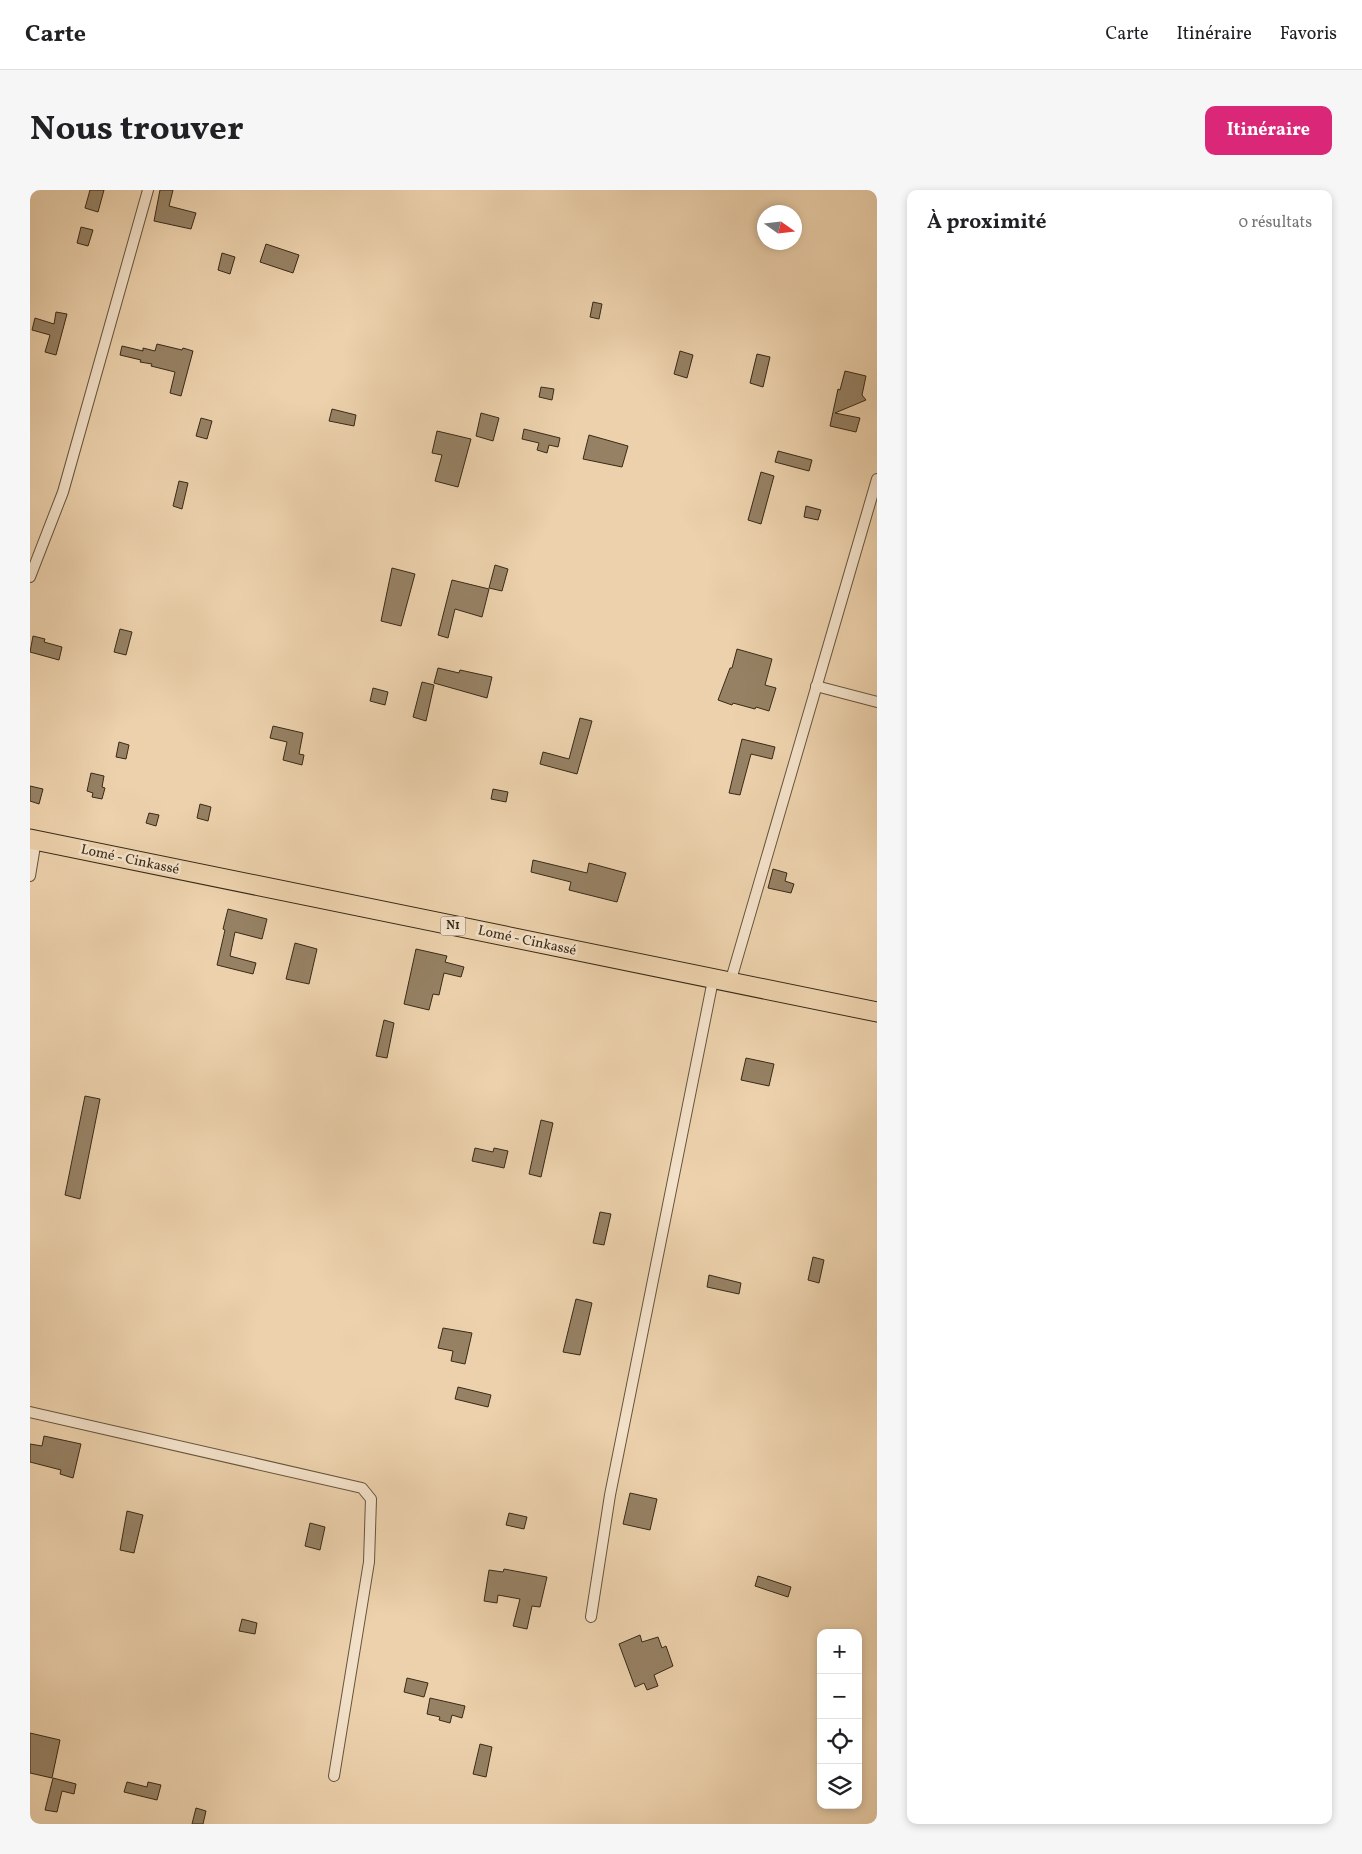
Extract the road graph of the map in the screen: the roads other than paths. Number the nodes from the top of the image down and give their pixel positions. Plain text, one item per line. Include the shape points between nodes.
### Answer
1 (148, 190) edge
2 (877, 479) edge
3 (30, 577) edge
4 (816, 686) junction
5 (877, 702) edge
6 (33, 840) edge
7 (30, 876) edge
8 (722, 981) junction
9 (877, 1012) edge
10 (30, 1412) edge
11 (591, 1616) dead end
12 (334, 1776) dead end

1 - 3 street via 63,492
2 - 4 street
4 - 5 street
4 - 8 street
6 - 7 street
6 - 8 highway, Lomé - Cinkassé / N1
8 - 9 highway, Lomé - Cinkassé / N1
8 - 11 street via 610,1495
10 - 12 street via 362,1488 372,1499 369,1562

